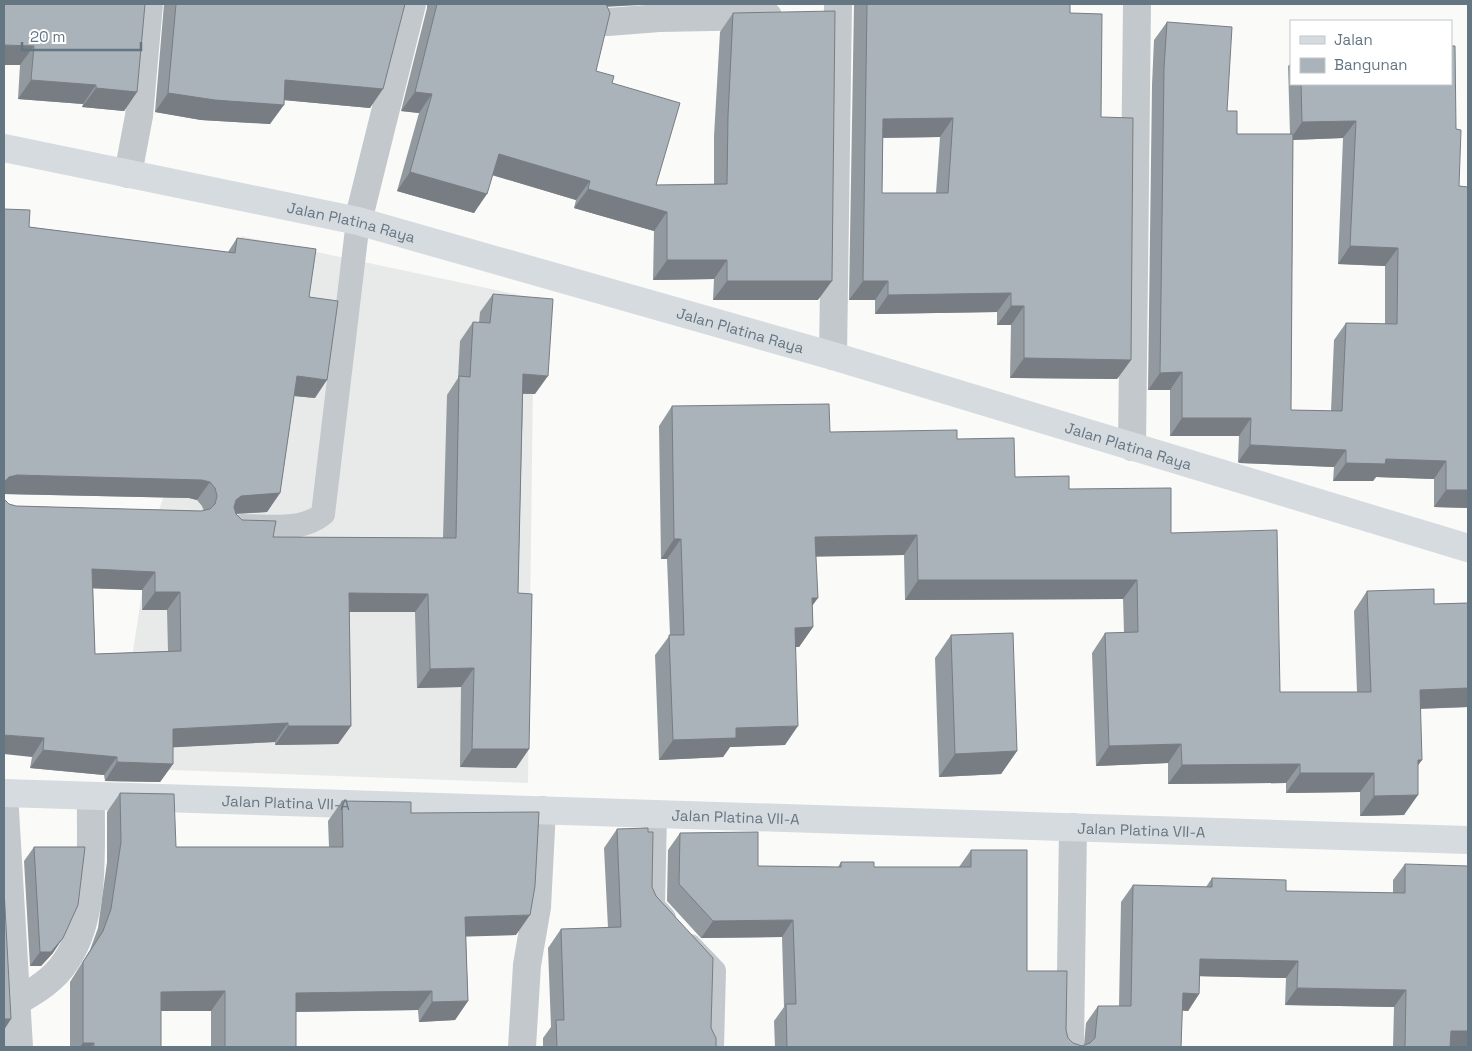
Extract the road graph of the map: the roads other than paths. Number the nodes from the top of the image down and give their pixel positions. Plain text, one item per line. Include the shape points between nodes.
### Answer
1 (149, 4) edge
2 (412, 4) edge
3 (1137, 4) edge
4 (661, 11) edge
5 (822, 12) edge
6 (608, 22) edge
7 (4, 148) edge
8 (128, 174) junction
9 (358, 221) junction
10 (833, 356) junction
11 (1132, 447) junction
12 (235, 526) edge
13 (1468, 548) edge
14 (4, 793) edge
15 (91, 796) junction
16 (542, 810) junction
17 (655, 814) junction
18 (1074, 828) junction
19 (1468, 840) edge
20 (16, 1002) junction
21 (19, 1047) edge
22 (522, 1047) edge
23 (712, 1047) edge
24 (1070, 1047) edge

1 - 8 street via 139,116
2 - 9 street
3 - 11 street
4 - 5 street
4 - 6 street
5 - 10 street
7 - 8 main road, Jalan Platina Raya
8 - 9 main road, Jalan Platina Raya
9 - 10 main road, Jalan Platina Raya
9 - 12 lane via 323,514 314,522 303,525
10 - 11 main road, Jalan Platina Raya
11 - 13 main road, Jalan Platina Raya
14 - 15 main road, Jalan Platina VII-A
14 - 20 street
15 - 16 main road, Jalan Platina VII-A
15 - 20 street via 89,888 76,943 57,973
16 - 17 main road, Jalan Platina VII-A
16 - 22 street via 537,907 527,965
17 - 18 main road, Jalan Platina VII-A
17 - 23 lane via 653,906 714,971
18 - 19 main road, Jalan Platina VII-A
18 - 24 street
20 - 21 street

